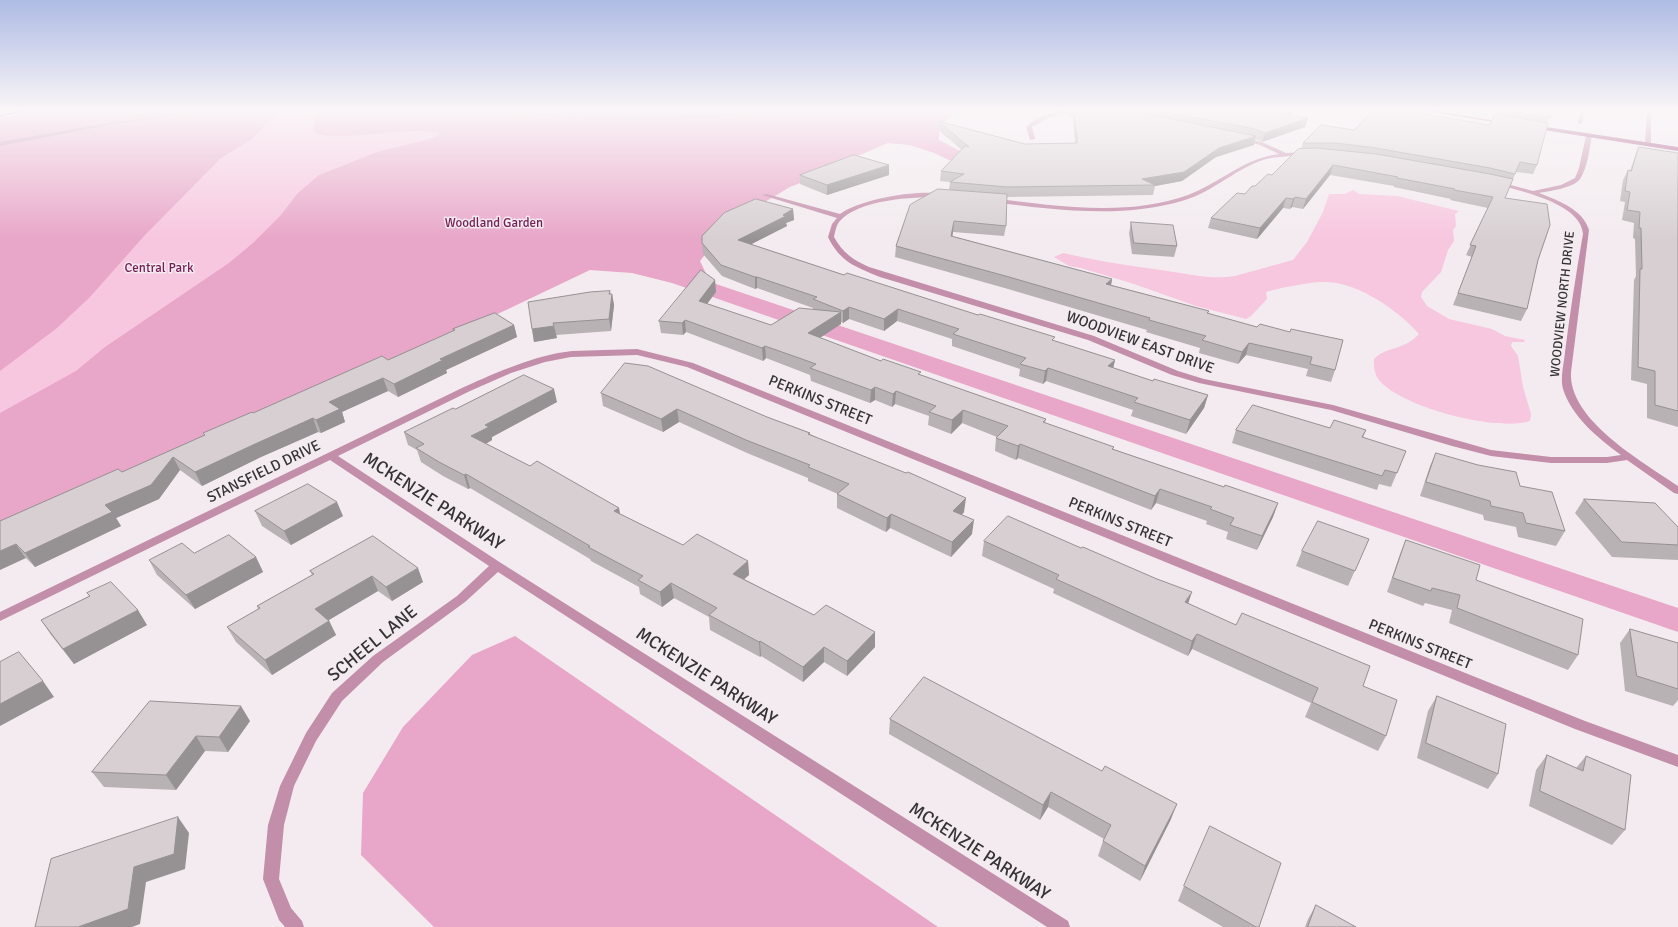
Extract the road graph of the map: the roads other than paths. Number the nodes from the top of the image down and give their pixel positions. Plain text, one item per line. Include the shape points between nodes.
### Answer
1 (1282, 153) edge
2 (1585, 153) edge
3 (1309, 154) edge
4 (1286, 155) junction
5 (1486, 181) edge
6 (1532, 193) junction
7 (765, 195) dead end
8 (950, 195) edge
9 (987, 199) edge
10 (842, 217) junction
11 (543, 360) joint
12 (331, 456) junction
13 (1629, 457) junction
14 (1678, 491) edge
15 (497, 566) junction
16 (0, 617) edge
17 (1678, 761) edge
18 (296, 927) edge
19 (1062, 927) edge

1 - 4 street
2 - 6 street via 1577,179
3 - 4 street
4 - 9 street via 1252,162 1205,191 1182,200 1165,203 1082,208
5 - 6 street, WOODVIEW NORTH DRIVE
6 - 13 street, WOODVIEW NORTH DRIVE via 1573,212 1585,226 1586,234 1570,337 1566,377 1568,391 1584,418
7 - 10 street
8 - 10 street via 920,195 884,200
10 - 13 street, WOODVIEW EAST DRIVE via 836,221 831,237 841,254 858,266 1090,338 1175,373 1339,410 1491,453 1551,460 1607,460
11 - 12 street, STANSFIELD DRIVE via 508,371 466,389
11 - 17 street, PERKINS STREET via 571,354 637,352 690,365 1572,722
12 - 15 street, MCKENZIE PARKWAY
12 - 16 street, STANSFIELD DRIVE
13 - 14 street, WOODVIEW NORTH DRIVE
15 - 18 street, SCHEEL LANE via 461,599 378,659 337,697 311,737 287,786 276,825 271,879 285,914
15 - 19 street, MCKENZIE PARKWAY

